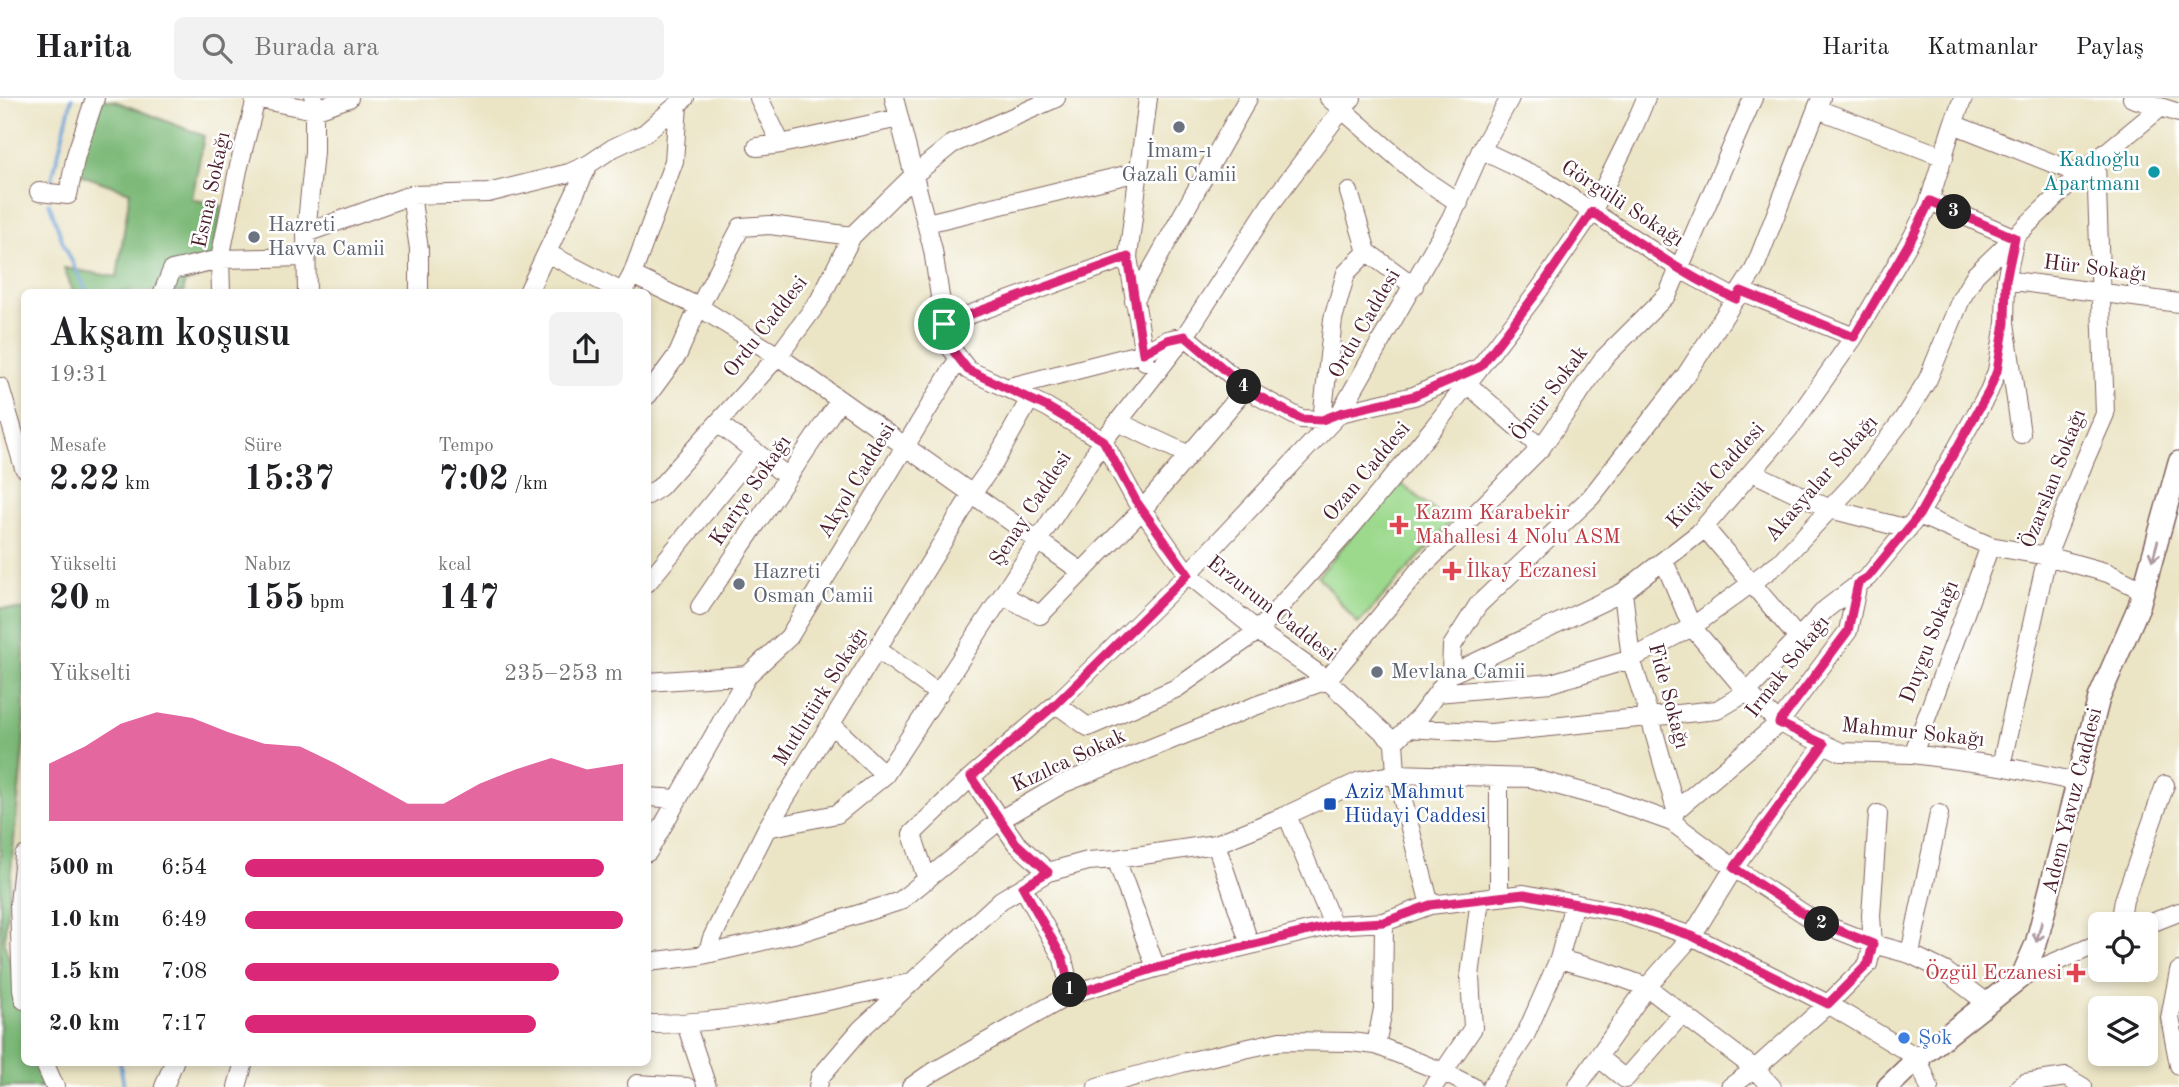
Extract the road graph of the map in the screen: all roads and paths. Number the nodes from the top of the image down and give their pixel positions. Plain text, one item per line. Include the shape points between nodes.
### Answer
1 (95, 98) edge
2 (255, 98) edge
3 (349, 98) edge
4 (759, 98) edge
5 (894, 98) edge
6 (1056, 98) edge
7 (1148, 98) edge
8 (1248, 98) edge
9 (1510, 98) edge
10 (1646, 98) edge
11 (1752, 98) edge
12 (1963, 98) edge
13 (2132, 98) edge
14 (682, 102) edge
15 (1341, 102) edge
16 (314, 104) edge
17 (1819, 104) edge
18 (1018, 105) edge
19 (2160, 108) junction
20 (2179, 113) edge
21 (899, 118) junction
22 (1953, 124) junction
23 (781, 144) junction
24 (757, 147) dead end
25 (1481, 150) junction
26 (1944, 157) junction
27 (2096, 162) junction
28 (589, 164) junction
29 (1138, 172) junction
30 (915, 174) junction
31 (2080, 174) junction
32 (39, 192) dead end
33 (1349, 192) dead end
34 (411, 195) junction
35 (1930, 201) junction
36 (1459, 203) junction
37 (1592, 212) junction
38 (927, 223) junction
39 (306, 233) junction
40 (852, 236) junction
41 (2015, 238) junction
42 (1367, 252) junction
43 (547, 253) junction
44 (305, 257) junction
45 (1128, 257) junction
46 (220, 259) junction
47 (1680, 269) junction
48 (632, 275) junction
49 (2006, 280) junction
50 (1414, 286) junction
51 (164, 289) edge
52 (221, 289) edge
53 (307, 289) edge
54 (414, 289) edge
55 (529, 289) edge
56 (616, 289) edge
57 (624, 289) edge
58 (2101, 292) junction
59 (1738, 295) junction
60 (1135, 301) junction
61 (2179, 303) edge
62 (699, 307) junction
63 (2005, 323) junction
64 (944, 324) junction
65 (1185, 336) junction
66 (1854, 337) junction
67 (1143, 353) junction
68 (778, 356) junction
69 (959, 358) junction
70 (1480, 367) junction
71 (1150, 382) junction
72 (1466, 383) junction
73 (0, 387) edge
74 (1006, 388) junction
75 (1246, 388) junction
76 (651, 391) edge
77 (1030, 399) junction
78 (840, 400) junction
79 (1340, 413) junction
80 (1322, 420) junction
81 (1118, 422) junction
82 (718, 423) junction
83 (2021, 434) dead end
84 (1103, 440) junction
85 (905, 446) junction
86 (1541, 448) junction
87 (755, 452) junction
88 (1189, 455) junction
89 (21, 458) edge
90 (2178, 470) edge
91 (1752, 472) junction
92 (788, 477) junction
93 (651, 493) edge
94 (972, 494) junction
95 (1830, 509) junction
96 (1142, 510) junction
97 (1919, 515) junction
98 (1704, 527) junction
99 (1908, 529) junction
100 (1038, 540) junction
101 (1990, 546) junction
102 (2047, 556) junction
103 (1664, 561) junction
104 (1082, 572) junction
105 (1188, 574) junction
106 (651, 578) edge
107 (1858, 583) junction
108 (1751, 584) junction
109 (2144, 591) junction
110 (1623, 592) junction
111 (1003, 595) junction
112 (701, 607) dead end
113 (1692, 627) junction
114 (1258, 631) junction
115 (1798, 639) junction
116 (877, 649) junction
117 (1631, 659) junction
118 (1451, 674) junction
119 (748, 675) junction
120 (1327, 680) junction
121 (651, 682) edge
122 (1747, 692) junction
123 (1437, 693) junction
124 (939, 694) junction
125 (1056, 704) junction
126 (1650, 718) junction
127 (831, 723) junction
128 (1779, 723) junction
129 (1408, 728) junction
130 (1394, 742) junction
131 (1824, 744) junction
132 (1913, 754) junction
133 (2001, 766) junction
134 (1396, 774) junction
135 (885, 775) junction
136 (971, 777) junction
137 (1499, 777) junction
138 (2078, 782) junction
139 (2165, 785) dead end
140 (651, 797) edge
141 (678, 799) junction
142 (1878, 814) dead end
143 (1939, 814) dead end
144 (1287, 815) junction
145 (1674, 816) junction
146 (1000, 820) junction
147 (767, 828) junction
148 (1216, 844) junction
149 (651, 847) edge
150 (1116, 859) junction
151 (1734, 868) junction
152 (1048, 872) junction
153 (927, 880) junction
154 (21, 885) edge
155 (1023, 887) junction
156 (1499, 896) junction
157 (1480, 899) junction
158 (1574, 903) junction
159 (1430, 905) junction
160 (2122, 912) edge
161 (2179, 912) edge
162 (2158, 920) edge
163 (1384, 922) junction
164 (1333, 925) junction
165 (1692, 936) junction
166 (1873, 944) junction
167 (1250, 946) junction
168 (2088, 948) edge
169 (707, 954) junction
170 (1910, 954) junction
171 (1559, 958) junction
172 (21, 961) edge
173 (651, 962) edge
174 (1156, 968) junction
175 (2179, 971) edge
176 (2022, 976) junction
177 (910, 984) junction
178 (1647, 987) junction
179 (1071, 995) junction
180 (1987, 1003) junction
181 (1828, 1004) junction
182 (1682, 1014) junction
183 (2174, 1021) edge
184 (651, 1024) edge
185 (686, 1024) junction
186 (1376, 1045) junction
187 (1598, 1057) junction
188 (1918, 1058) junction
189 (2179, 1065) edge
190 (46, 1066) edge
191 (172, 1066) edge
192 (243, 1066) edge
193 (1755, 1069) junction
194 (1438, 1080) edge
195 (637, 1084) dead end
196 (55, 1087) edge
197 (164, 1087) edge
198 (237, 1087) edge
199 (687, 1087) edge
200 (707, 1087) edge
201 (818, 1087) edge
202 (911, 1087) edge
203 (1097, 1087) edge
204 (1473, 1087) edge
205 (1491, 1087) edge
206 (1577, 1087) edge
207 (1730, 1087) edge
208 (1772, 1087) edge
209 (1888, 1087) edge
210 (1929, 1087) edge
211 (2019, 1087) edge
212 (2083, 1087) edge

1 - 32 street via 68,195
2 - 16 street
2 - 46 street, Esma Sokağı
3 - 16 street
4 - 23 street
5 - 21 street
6 - 18 street, Ordu Caddesi
7 - 29 street
8 - 60 street
9 - 25 street, Ordu Caddesi
10 - 37 street, Ozan Caddesi
11 - 47 street, Ömür Sokak
12 - 22 street, Küçük Caddesi
13 - 19 street
14 - 28 street via 645,133
14 - 48 street via 674,161
15 - 36 street via 1420,177
15 - 65 street, Şenay Caddesi
16 - 39 street
17 - 26 street
17 - 59 street via 1754,271
18 - 30 street, Ordu Caddesi via 952,144
19 - 20 street
19 - 27 street, Akasyalar Sokağı
21 - 23 street
21 - 30 street
22 - 26 street, Küçük Caddesi
22 - 31 street
23 - 24 street
25 - 36 street, Ordu Caddesi
25 - 37 street, Görgülü Sokağı via 1542,179
26 - 35 street, Küçük Caddesi
27 - 31 street, Akasyalar Sokağı
27 - 58 street, Özarslan Sokağı
28 - 34 street via 488,193
28 - 43 street
29 - 38 street
29 - 45 street
30 - 38 street
30 - 40 street, Ordu Caddesi
31 - 41 street, Akasyalar Sokağı
33 - 42 street
34 - 39 street
34 - 54 street via 419,249
35 - 41 street
35 - 66 street, Küçük Caddesi
36 - 50 street, Ordu Caddesi
37 - 47 street, Görgülü Sokağı
37 - 70 street, Ozan Caddesi
38 - 64 street
39 - 44 street
40 - 62 street via 770,225 741,227
40 - 68 street, Ordu Caddesi via 820,301
41 - 49 street
41 - 95 street, Akasyalar Sokağı via 1975,275 1910,409
42 - 50 street
42 - 80 street via 1346,273 1333,319
43 - 55 street
43 - 56 street
44 - 46 street
44 - 53 street
45 - 60 street
45 - 64 street
46 - 51 street via 172,270
46 - 52 street, Esma Sokağı
47 - 59 street, Görgülü Sokağı
47 - 86 street, Ömür Sokak via 1668,294 1602,359
48 - 57 street
48 - 62 street
49 - 58 street, Hür Sokağı
49 - 63 street
50 - 79 street, Ordu Caddesi
58 - 61 street, Hür Sokağı
58 - 102 street, Özarslan Sokağı via 2105,414
59 - 66 street, Görgülü Sokağı
59 - 118 street via 1686,375 1591,497 1478,605 1452,646
60 - 67 street
62 - 68 street
62 - 76 street via 678,354
63 - 83 street
63 - 97 street via 1989,391
64 - 69 street via 947,343
65 - 67 street
65 - 71 street, Şenay Caddesi
65 - 75 street
66 - 91 street, Küçük Caddesi via 1793,424
67 - 71 street
67 - 74 street
68 - 78 street
68 - 82 street, Ordu Caddesi
69 - 74 street via 968,370
69 - 85 street, Akyol Caddesi
70 - 72 street, Ozan Caddesi
70 - 79 street via 1414,396
71 - 81 street, Şenay Caddesi
72 - 86 street
72 - 114 street, Ozan Caddesi via 1352,526
73 - 89 street
74 - 77 street
75 - 80 street via 1301,419
75 - 88 street
77 - 84 street
77 - 94 street, Mutlutürk Sokağı
78 - 85 street
78 - 92 street, Kariye Sokağı
79 - 80 street
79 - 105 street, Ordu Caddesi
81 - 84 street, Şenay Caddesi
81 - 88 street
82 - 87 street
82 - 93 street, Ordu Caddesi
84 - 96 street, Erzurum Caddesi
84 - 100 street, Şenay Caddesi
85 - 94 street
85 - 119 street, Akyol Caddesi via 789,637
86 - 120 street, Ömür Sokak via 1419,570
87 - 92 street
87 - 106 street
88 - 96 street
90 -> 109 main road, Adem Yavuz Caddesi
91 - 95 street
91 - 98 street, Küçük Caddesi
92 - 112 street, Kariye Sokağı
94 - 100 street
94 - 116 street, Mutlutürk Sokağı
95 - 99 street
95 - 108 street, Akasyalar Sokağı via 1780,562
96 - 104 street
96 - 105 street, Erzurum Caddesi
97 - 99 street
97 - 101 street
98 - 103 street, Küçük Caddesi
98 - 108 street
99 - 107 street
100 - 104 street
100 - 111 street, Şenay Caddesi
101 - 102 street
101 - 132 street, Duygu Sokağı
102 - 109 street via 2108,573
102 - 133 street, Özarslan Sokağı
103 - 110 street, Küçük Caddesi
103 - 113 street, Mahmur Sokağı
104 - 111 street via 1040,615
105 - 114 street, Erzurum Caddesi
105 - 125 street, Ordu Caddesi
107 - 115 street
107 - 128 street, Irmak Sokağı via 1848,631
108 - 113 street, Akasyalar Sokağı
108 - 115 street
109 - 138 main road, Adem Yavuz Caddesi via 2099,698
110 - 117 street, Fide Sokağı
110 - 118 street, Küçük Caddesi
111 - 124 street, Şenay Caddesi
113 - 117 street, Akasyalar Sokağı
113 - 122 street, Mahmur Sokağı
114 - 120 street, Erzurum Caddesi
114 - 125 street, Ozan Caddesi via 1177,688 1088,727
115 - 122 street
116 - 124 street
116 - 127 street, Mutlutürk Sokağı
117 - 123 street, Akasyalar Sokağı via 1551,683
117 - 126 street, Fide Sokağı
118 - 123 street, Küçük Caddesi
119 - 121 street
119 - 141 street, Akyol Caddesi
120 - 130 street, Erzurum Caddesi
120 - 146 street, Kızılca Sokak via 1062,784
122 - 126 street via 1717,710
122 - 128 street, Mahmur Sokağı
123 - 129 street, Küçük Caddesi
124 - 135 street, Şenay Caddesi
125 - 136 street, Ordu Caddesi
126 - 129 street via 1491,733
126 - 145 street, Fide Sokağı
127 - 135 street
127 - 147 street, Mutlutürk Sokağı
128 - 131 street, Mahmur Sokağı
128 - 145 street, Irmak Sokağı
129 - 130 street, Küçük Caddesi
130 - 134 street
131 - 132 street, Mahmur Sokağı via 1842,752
131 - 151 street
132 - 133 street, Mahmur Sokağı
133 - 138 street, Mahmur Sokağı
134 - 137 street
134 - 144 street via 1360,780
134 - 159 street
135 - 147 street, Şenay Caddesi via 837,814
136 - 146 street
136 - 153 street, Ordu Caddesi via 912,834
137 - 145 street via 1531,778
137 - 156 street
138 -> 176 main road, Adem Yavuz Caddesi via 2036,944
139 - 160 street
140 - 141 street
141 - 149 street, Akyol Caddesi
142 - 166 street
143 - 170 street
144 - 148 street
144 - 164 street
145 - 151 street
146 - 152 street via 1016,843
146 - 153 street, Kızılca Sokak
147 - 169 street, Mutlutürk Sokağı
148 - 150 street
148 - 167 street
150 - 152 street via 1088,860
150 - 174 street
151 - 165 street
151 - 166 street via 1815,921
152 - 155 street
153 - 169 street, Kızılca Sokak via 901,901 803,932
154 - 172 street
155 - 177 street via 1001,900
155 - 179 street via 1063,959
156 - 157 street
156 - 158 street via 1524,894
157 - 159 street
157 - 194 street via 1470,976 1473,1028
158 - 165 street
158 - 171 street
159 - 163 street
161 - 162 street
163 - 164 street
163 - 186 street via 1383,1009
164 - 167 street
165 - 178 street
165 - 181 street
166 - 170 street
166 - 181 street via 1868,964
167 - 174 street
168 - 176 street
169 - 173 street, Kızılca Sokak
170 - 180 street via 1945,971
171 - 178 street
171 - 205 street via 1525,1036
174 - 179 street
175 - 183 street
176 - 180 main road, Adem Yavuz Caddesi
177 - 185 street
177 - 201 street via 861,1029 820,1077
178 - 182 street
178 - 187 street
179 - 202 street
180 - 188 main road, Adem Yavuz Caddesi
181 - 188 street
181 - 193 street
182 - 187 street via 1625,1079
182 - 193 street
183 - 189 street
184 - 185 street
185 - 200 street
186 - 194 street
186 - 203 street via 1280,1041
187 - 206 street
188 - 209 main road, Adem Yavuz Caddesi
188 - 210 street
190 - 196 street
191 - 197 street
192 - 198 street
193 - 207 street
193 - 208 street
194 - 204 street
195 - 199 street
211 - 212 street via 2066,1077

